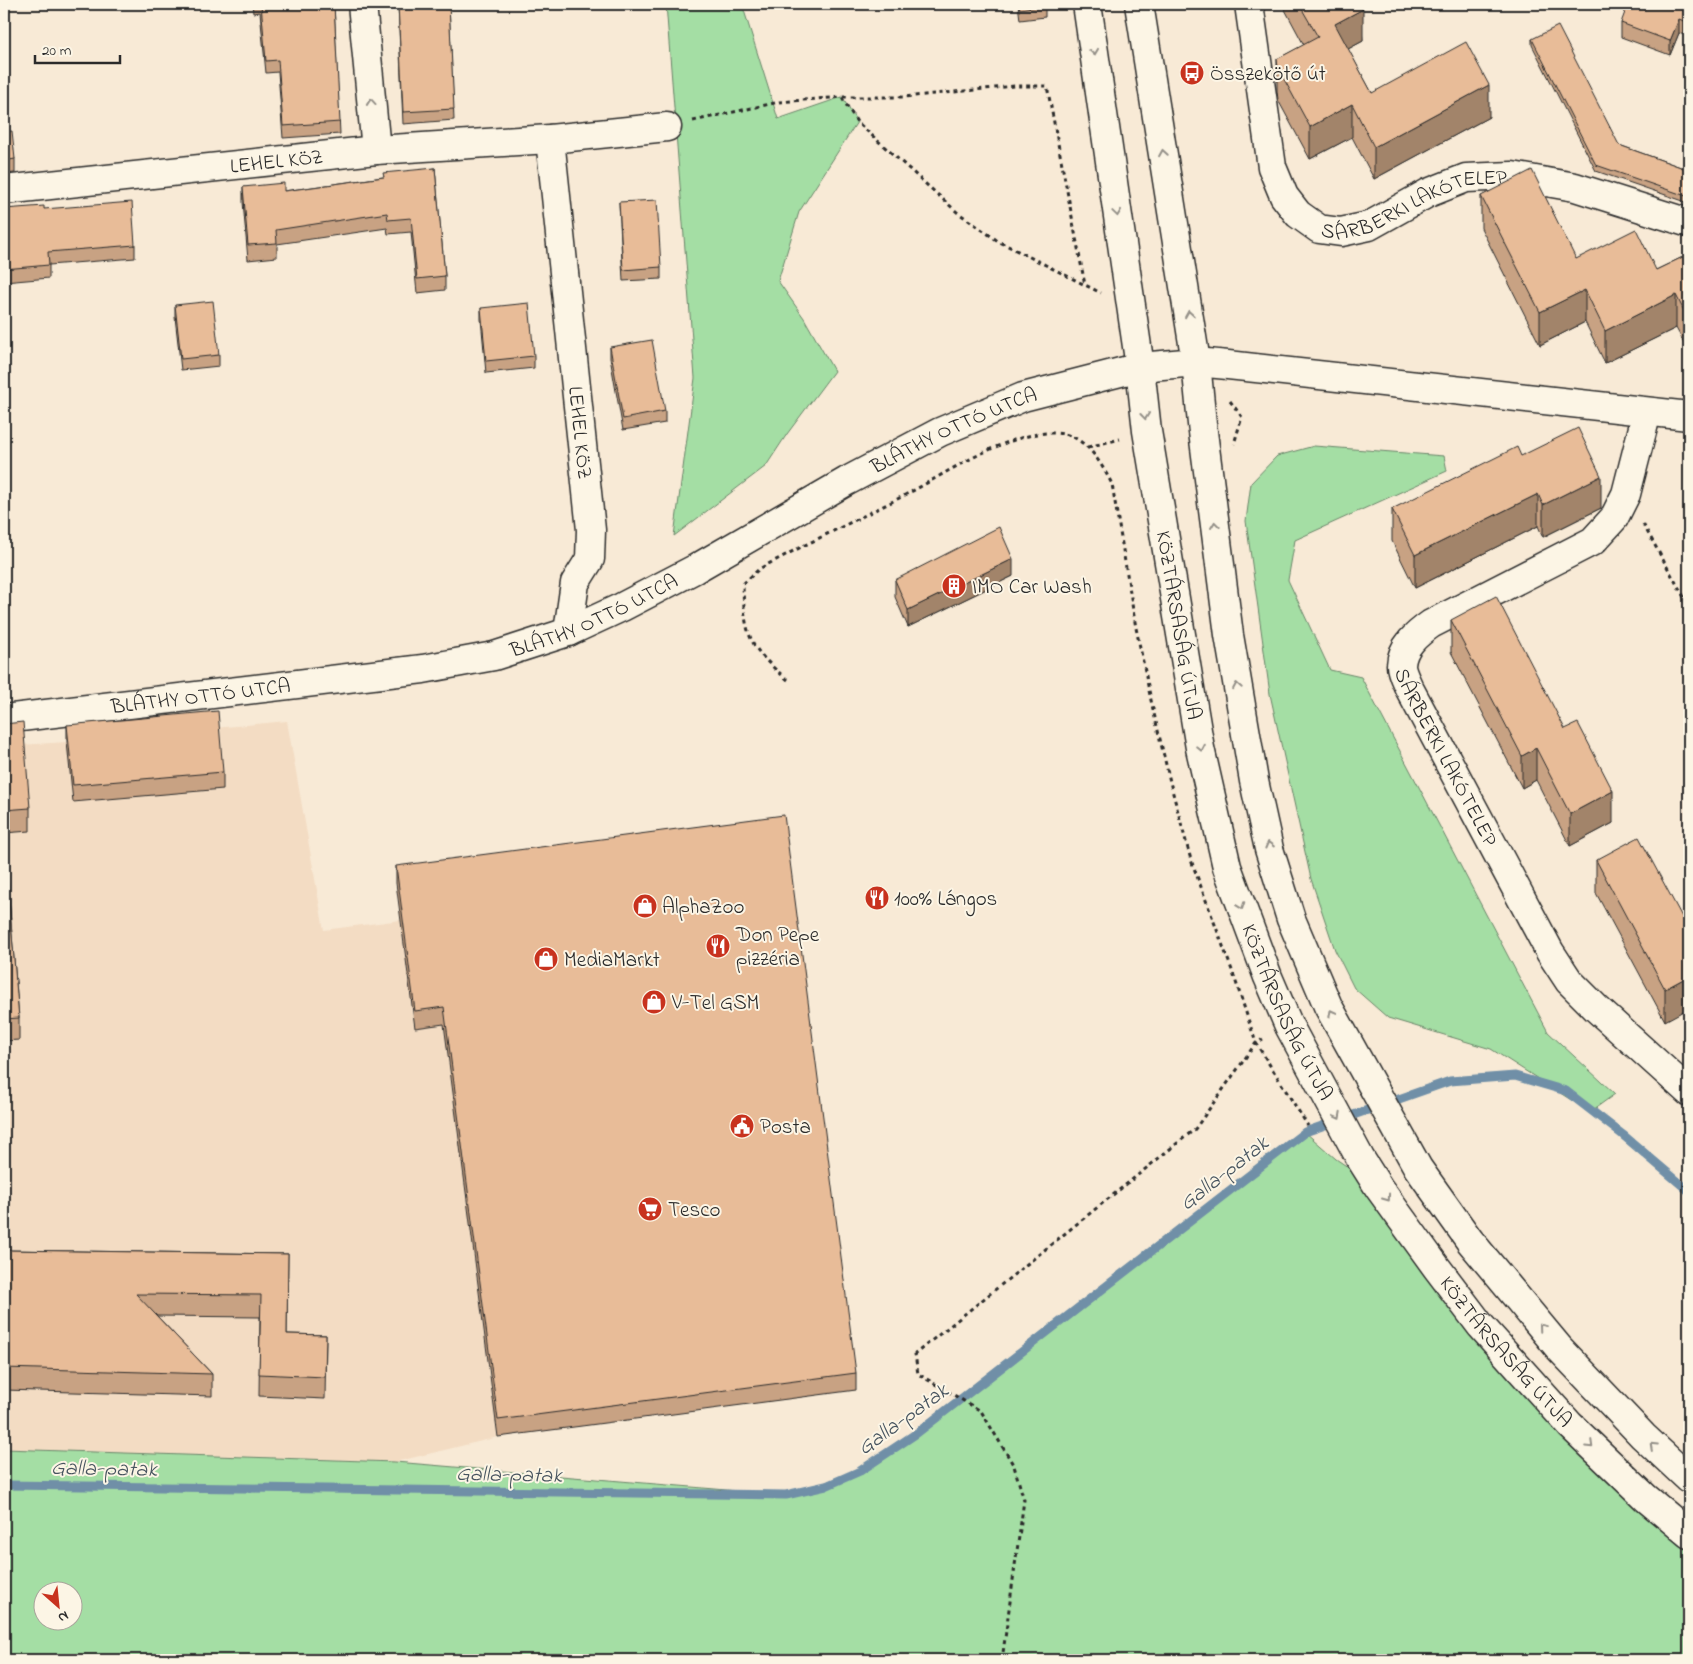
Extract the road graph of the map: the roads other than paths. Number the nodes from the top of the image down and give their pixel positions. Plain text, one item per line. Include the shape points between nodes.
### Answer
1 (362, 4) edge
2 (1087, 4) edge
3 (1139, 4) edge
4 (1249, 4) edge
5 (667, 127) road end
6 (550, 139) junction
7 (376, 150) junction
8 (4, 190) edge
9 (1689, 223) edge
10 (1196, 362) junction
11 (1140, 367) junction
12 (1646, 412) junction
13 (1689, 416) edge
14 (568, 632) junction
15 (4, 719) edge
16 (1689, 1092) edge
17 (1689, 1479) edge
18 (1689, 1534) edge

7 -> 1 street
2 -> 11 street
10 -> 3 street
4 - 9 street, SÁRBERKI LAKÓTELEP via 1272,167 1284,196 1298,214 1319,229 1342,232 1369,226 1428,193 1466,178 1512,176 1575,187
5 - 6 street, LEHEL KÖZ
6 - 7 street, LEHEL KÖZ
6 - 14 street, LEHEL KÖZ via 591,530 590,559 575,583
7 - 8 street, LEHEL KÖZ
10 - 11 street, BLÁTHY OTTÓ UTCA
10 - 12 street, BLÁTHY OTTÓ UTCA
17 -> 10 street, KÖZTÁRSASÁG ÚTJA via 1559,1348 1470,1240 1418,1168 1328,1006 1291,919 1269,848 1254,780 1229,635
11 - 14 street, BLÁTHY OTTÓ UTCA via 1023,397 940,432 847,481 695,569
11 -> 18 street, KÖZTÁRSASÁG ÚTJA via 1147,431 1200,748 1227,867 1289,1026 1379,1188 1481,1326 1570,1425
12 - 13 street, BLÁTHY OTTÓ UTCA
12 - 16 street, SÁRBERKI LAKÓTELEP via 1626,494 1614,518 1592,541 1431,624 1405,647 1401,666 1408,688 1550,952 1569,981
14 - 15 street, BLÁTHY OTTÓ UTCA via 494,656 423,669

